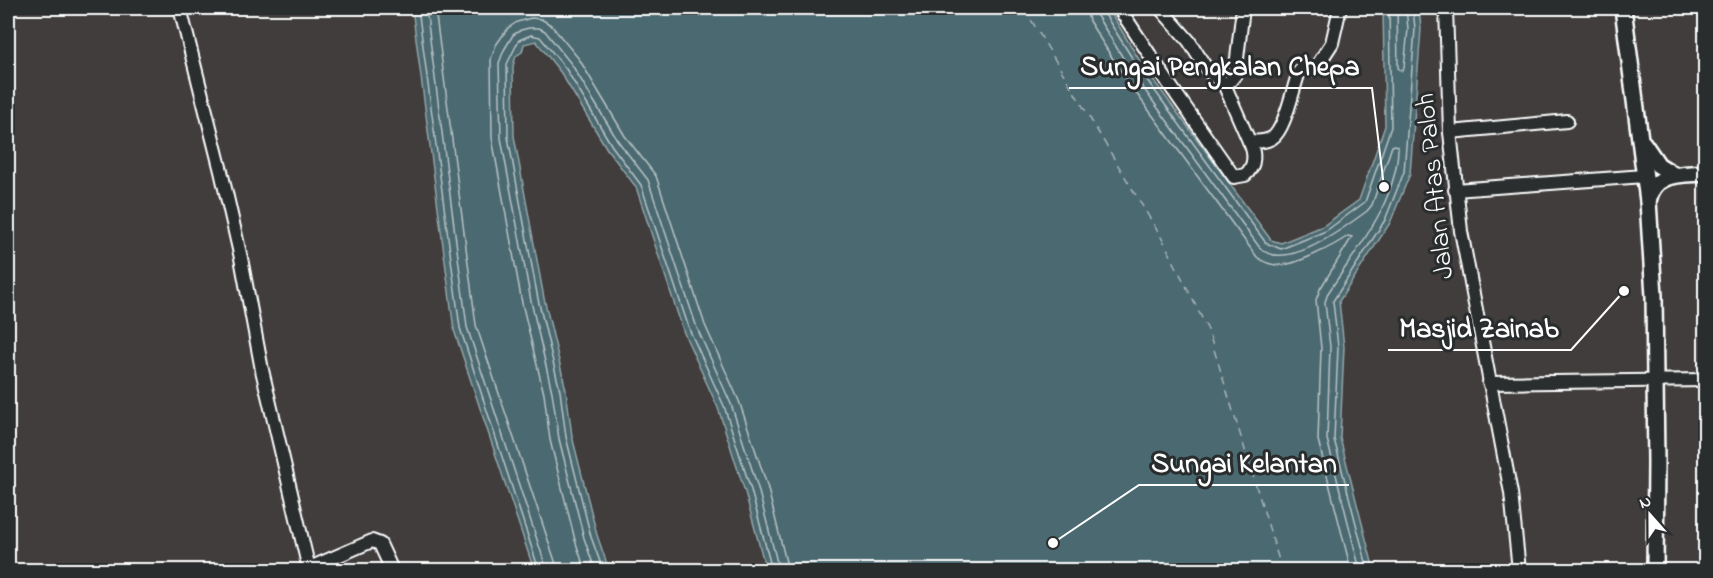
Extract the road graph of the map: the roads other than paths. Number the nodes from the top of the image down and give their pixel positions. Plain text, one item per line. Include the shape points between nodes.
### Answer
1 (180, 8) edge
2 (1119, 8) edge
3 (1160, 8) edge
4 (1243, 8) edge
5 (1340, 8) edge
6 (1446, 8) edge
7 (1623, 8) edge
8 (1224, 84) junction
9 (1567, 121) dead end
10 (1450, 132) junction
11 (1641, 138) junction
12 (1249, 141) junction
13 (1706, 173) edge
14 (1674, 175) junction
15 (1644, 176) junction
16 (1455, 190) junction
17 (1648, 201) junction
18 (1654, 381) junction
19 (1706, 381) edge
20 (1489, 383) junction
21 (307, 570) edge
22 (392, 570) edge
23 (1519, 570) edge
24 (1655, 570) edge

1 - 21 street via 234,225
2 - 12 street via 1234,177 1245,175 1253,165
3 - 8 street via 1189,41 1208,71
4 - 8 street via 1235,75
5 - 12 street via 1332,43 1315,69 1304,68 1299,72 1275,136
6 - 10 street, Jalan Atas Paloh
7 - 11 main road
8 - 12 street
9 - 10 street
10 - 16 street, Jalan Atas Paloh
11 - 14 main road via 1653,161
11 - 15 main road
13 - 14 main road
14 - 17 main road via 1653,187
15 - 16 street
15 - 17 main road
16 - 20 street, Jalan Atas Paloh
17 - 18 main road
18 - 19 street
18 - 20 street
18 - 24 main road
20 - 23 street, Jalan Atas Paloh via 1511,494
21 - 22 street via 372,542 380,544

